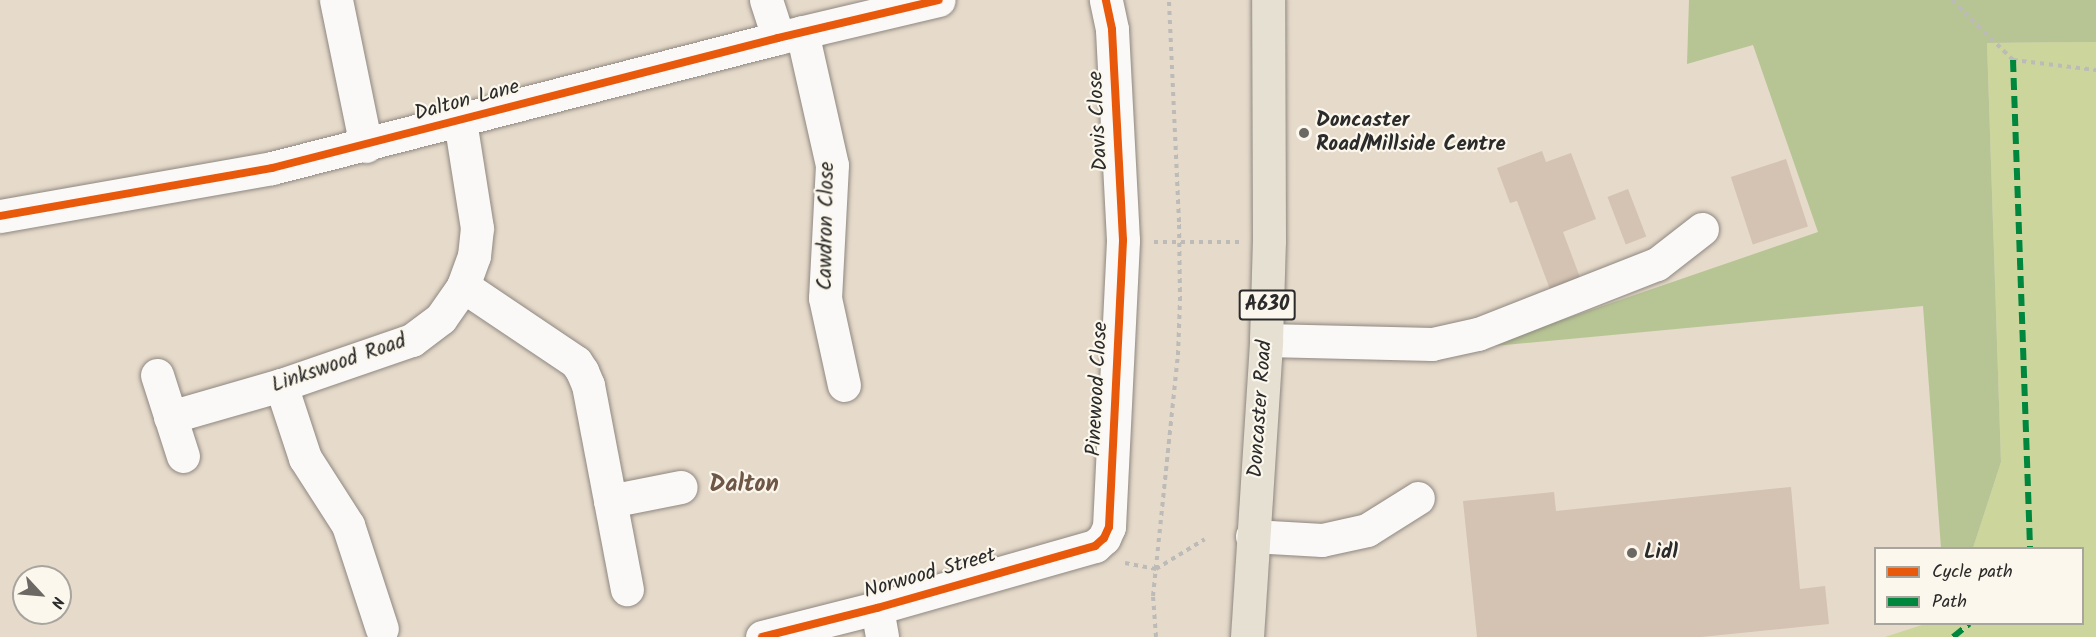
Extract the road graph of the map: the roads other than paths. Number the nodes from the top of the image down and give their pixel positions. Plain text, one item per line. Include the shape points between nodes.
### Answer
1 (336, 0) edge
2 (766, 0) edge
3 (939, 0) edge
4 (1106, 0) edge
5 (1268, 0) edge
6 (790, 35) junction
7 (460, 121) junction
8 (366, 146) junction
9 (0, 216) edge
10 (1702, 229) dead end
11 (1123, 240) joint
12 (463, 286) junction
13 (1266, 340) junction
14 (157, 375) dead end
15 (281, 385) junction
16 (844, 385) dead end
17 (170, 417) junction
18 (183, 456) dead end
19 (681, 487) dead end
20 (1418, 498) dead end
21 (610, 501) junction
22 (1252, 536) junction
23 (1100, 542) joint
24 (627, 589) dead end
25 (879, 622) edge
26 (382, 629) dead end
27 (762, 637) edge
28 (1247, 637) edge

1 - 8 street
2 - 6 street, Cawdron Close
3 - 6 street, Dalton Lane
4 - 11 street, Davis Close via 1112,29
5 - 13 main road, Doncaster Road / A630
6 - 7 street, Dalton Lane
6 - 16 street, Cawdron Close via 832,165 825,297
7 - 8 street, Dalton Lane
7 - 12 street, Linkswood Road via 477,228 474,256
8 - 9 street, Dalton Lane via 272,168
10 - 13 street via 1657,264 1478,334 1432,344
11 - 23 street, Pinewood Close via 1109,527
12 - 15 street, Linkswood Road via 441,318 412,340
12 - 21 street via 576,362 588,385
13 - 22 main road, Doncaster Road / A630
14 - 17 street
15 - 17 street, Linkswood Road
15 - 26 street via 305,458 348,525
17 - 18 street
19 - 21 street
20 - 22 street via 1367,530 1322,540
21 - 24 street
22 - 28 main road, Doncaster Road / A630
23 - 25 street, Norwood Street
25 - 27 street, Norwood Street

